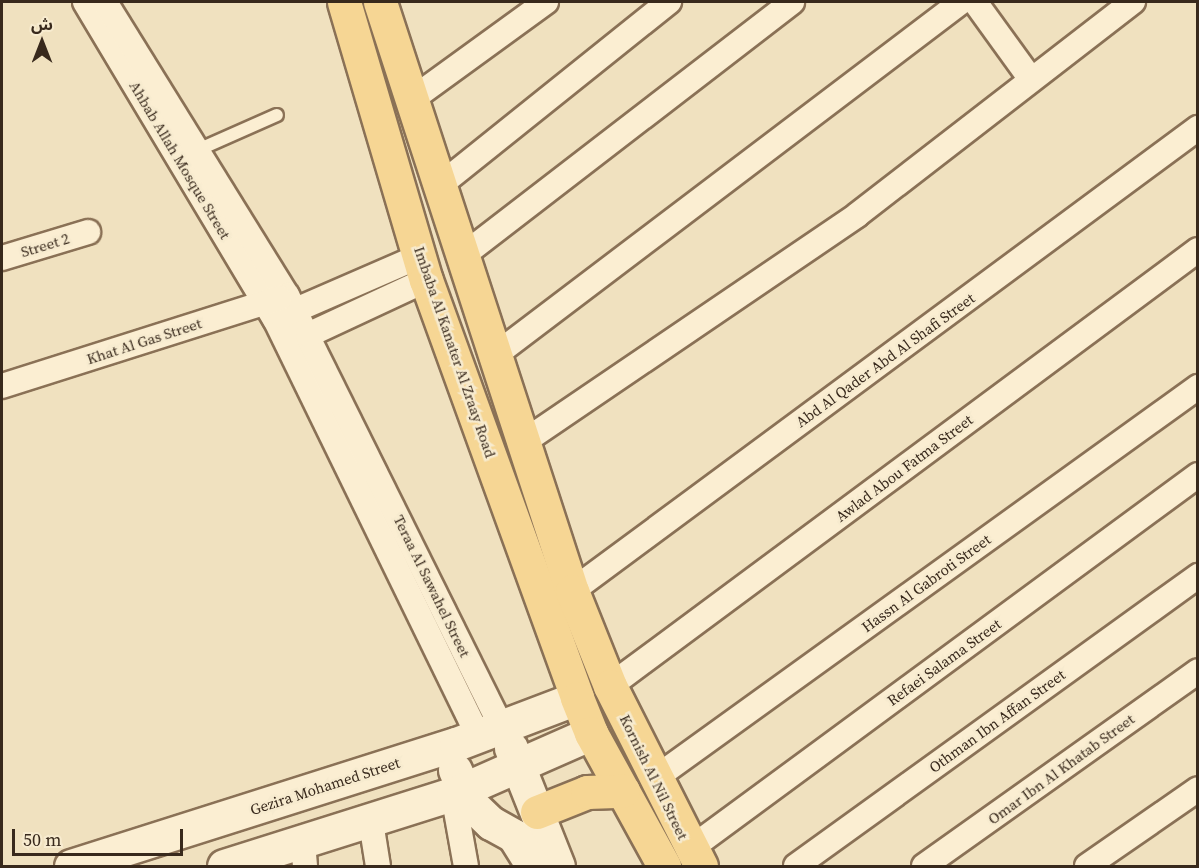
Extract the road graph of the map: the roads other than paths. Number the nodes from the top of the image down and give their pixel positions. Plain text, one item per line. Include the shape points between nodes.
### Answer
1 (85, 2) edge
2 (105, 2) edge
3 (344, 2) edge
4 (380, 2) edge
5 (546, 2) edge
6 (669, 2) edge
7 (792, 2) edge
8 (961, 2) edge
9 (975, 2) edge
10 (1134, 2) edge
11 (1030, 78) junction
12 (411, 100) junction
13 (277, 115) dead end
14 (1197, 128) edge
15 (200, 149) junction
16 (439, 186) junction
17 (88, 232) dead end
18 (1197, 250) edge
19 (461, 257) junction
20 (2, 258) edge
21 (423, 268) junction
22 (281, 307) junction
23 (308, 335) junction
24 (494, 356) junction
25 (2, 386) edge
26 (1197, 387) edge
27 (509, 406) junction
28 (478, 417) junction
29 (522, 443) junction
30 (1197, 476) edge
31 (1197, 576) edge
32 (572, 591) junction
33 (1197, 671) edge
34 (610, 686) junction
35 (577, 698) junction
36 (591, 733) junction
37 (478, 735) junction
38 (520, 766) junction
39 (654, 779) junction
40 (1197, 789) edge
41 (623, 791) junction
42 (458, 792) junction
43 (537, 812) junction
44 (372, 822) junction
45 (304, 855) edge
46 (685, 861) edge
47 (232, 865) edge
48 (71, 867) edge
49 (378, 867) edge
50 (466, 867) edge
51 (533, 867) edge
52 (558, 867) edge
53 (796, 867) edge
54 (924, 867) edge
55 (1087, 867) edge

1 - 22 street, Ahbab Allah Mosque Street
2 - 15 street, Ahbab Allah Mosque Street
3 - 21 main road, Imbaba Al Kanater Al Zraay Road
4 - 12 main road
5 - 12 street
6 - 16 street
7 - 19 street
8 - 24 street
9 - 11 street
10 - 11 street
11 - 29 street via 857,215
12 - 16 main road
13 - 15 lane
14 - 32 street, Abd Al Qader Abd Al Shafi Street
15 - 22 street, Ahbab Allah Mosque Street
16 - 19 main road
17 - 20 street, Street 2
18 - 34 street, Awlad Abou Fatma Street
19 - 24 main road
21 - 22 street, Khat Al Gas Street
21 - 23 street
21 - 28 main road, Imbaba Al Kanater Al Zraay Road
22 - 23 street, Teraa Al Sawahel Street
22 - 25 street, Khat Al Gas Street
22 - 37 street, Teraa Al Sawahel Street
23 - 37 street, Teraa Al Sawahel Street
24 - 27 main road
26 - 39 street, Hassn Al Gabroti Street
27 - 28 main road
27 - 29 main road
28 - 35 main road, Imbaba Al Kanater Al Zraay Road
29 - 32 main road
30 - 46 street, Refaei Salama Street
31 - 53 street, Othman Ibn Affan Street
32 - 34 main road
33 - 54 street, Omar Ibn Al Khatab Street
34 - 39 main road, Kornish Al Nil Street
35 - 36 main road, Kornish Al Nil Street
35 - 37 main road, Gezira Mohamed Street
36 - 38 main road
36 - 41 main road, Kornish Al Nil Street
37 - 38 main road, Teraa Al Sawahel Street
37 - 42 main road, Teraa Al Sawahel Street via 455,773
37 - 48 main road, Gezira Mohamed Street
38 - 42 main road
38 - 43 main road, Teraa Al Sawahel Street
39 - 46 main road, Kornish Al Nil Street
40 - 55 street
41 - 43 main road via 587,792
41 - 46 main road, Kornish Al Nil Street
42 - 44 main road
42 - 50 street
42 - 51 main road, Teraa Al Sawahel Street via 480,814 514,836
43 - 52 main road, Teraa Al Sawahel Street
44 - 45 main road
44 - 49 street
45 - 47 main road

